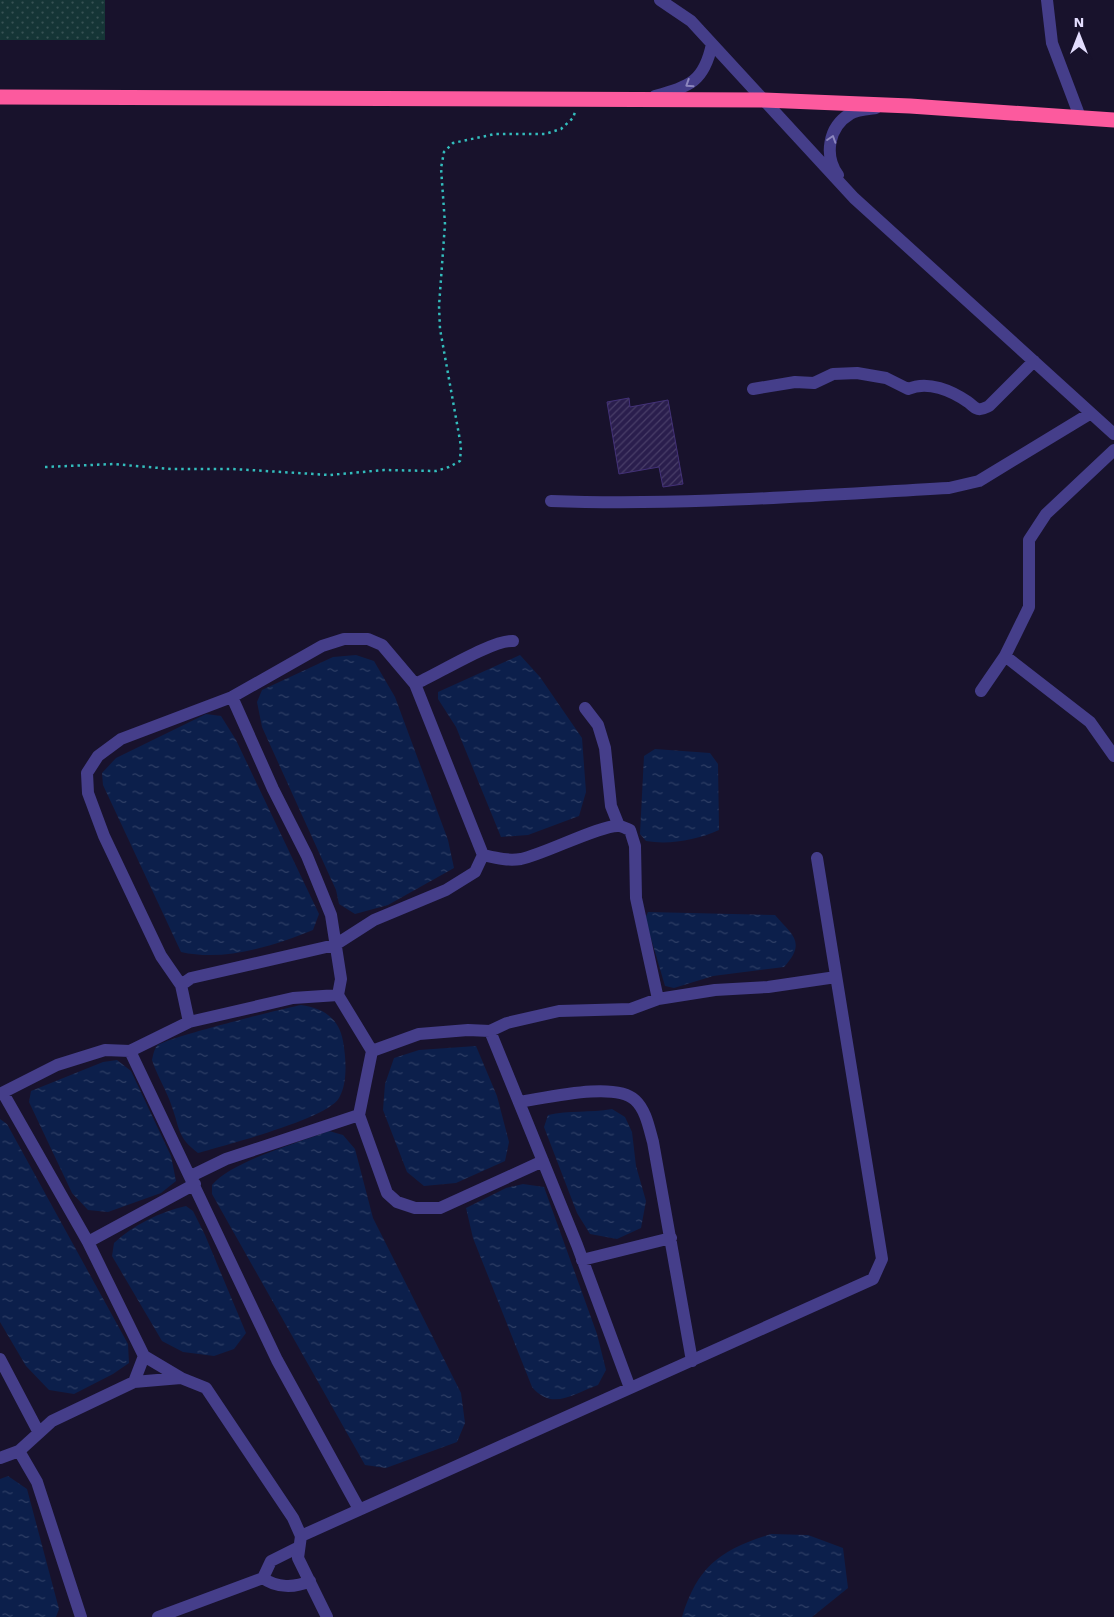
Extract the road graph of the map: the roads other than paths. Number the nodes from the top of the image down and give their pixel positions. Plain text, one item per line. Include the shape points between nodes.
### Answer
1 (660, 0) edge
2 (1047, 0) edge
3 (712, 44) junction
4 (0, 97) edge
5 (644, 100) junction
6 (764, 100) junction
7 (910, 106) junction
8 (1080, 117) junction
9 (1114, 120) edge
10 (854, 198) junction
11 (1034, 361) junction
12 (753, 388) dead end
13 (1091, 413) junction
14 (1114, 434) edge
15 (1114, 450) edge
16 (551, 501) dead end
17 (514, 641) dead end
18 (1005, 656) junction
19 (414, 684) junction
20 (981, 691) dead end
21 (232, 696) junction
22 (585, 708) dead end
23 (1114, 756) edge
24 (619, 826) junction
25 (483, 855) junction
26 (817, 858) dead end
27 (335, 945) junction
28 (836, 977) junction
29 (181, 985) junction
30 (338, 995) junction
31 (658, 999) junction
32 (189, 1022) junction
33 (490, 1031) junction
34 (130, 1051) junction
35 (372, 1051) junction
36 (1, 1094) edge
37 (519, 1102) junction
38 (360, 1115) junction
39 (543, 1161) junction
40 (193, 1180) junction
41 (672, 1238) junction
42 (88, 1242) junction
43 (582, 1260) junction
44 (144, 1356) junction
45 (0, 1359) edge
46 (692, 1360) junction
47 (181, 1378) junction
48 (134, 1382) junction
49 (630, 1388) junction
50 (39, 1433) junction
51 (19, 1451) junction
52 (0, 1458) edge
53 (359, 1510) junction
54 (300, 1541) junction
55 (263, 1578) junction
56 (310, 1581) junction
57 (82, 1617) edge
58 (158, 1617) edge
59 (326, 1617) edge

1 - 3 street via 691,21
2 - 8 street via 1052,43
3 -> 5 street via 701,76 685,88
3 - 6 street
4 - 5 highway
5 - 6 highway
6 - 7 highway
6 - 10 street
7 - 8 highway
10 -> 7 street via 833,169 829,154 830,140 836,129 850,114 873,108
8 - 9 highway
10 - 11 street
11 - 12 street via 989,406 982,409 976,409 946,389 932,386 908,389 886,378 857,373 833,374 814,383 795,382
11 - 13 street
13 - 14 street
13 - 16 street via 979,481 949,488 694,502
15 - 18 street via 1046,514 1029,540 1029,606
17 - 19 street via 504,640
18 - 20 street
18 - 23 street via 1090,722
19 - 21 street via 382,645 368,639 344,639 322,646
19 - 25 street
21 - 27 street via 311,864 331,915
21 - 29 street via 121,739 98,756 87,774 88,793 104,836 161,956
22 - 24 street via 598,725 605,748 611,806
24 - 25 street via 521,858 503,860
24 - 31 street via 630,830 635,846 636,898
25 - 27 street via 475,872 446,890 374,920
26 - 28 street
27 - 29 street via 191,978
27 - 30 street via 341,979
28 - 31 street
28 - 46 street via 882,1259 873,1279
29 - 32 street
30 - 32 street via 293,998
30 - 35 street
31 - 33 street via 631,1009 559,1011 507,1023
32 - 34 street
33 - 35 street via 419,1034
33 - 37 street
34 - 36 street via 105,1050 57,1065
34 - 40 street
35 - 38 street
36 - 42 street
37 - 39 street
37 - 41 street via 584,1092 619,1091 635,1099 644,1112 653,1142
38 - 39 street via 387,1193 396,1202 414,1208 440,1208
38 - 40 street via 226,1159
39 - 43 street
40 - 42 street
40 - 53 street via 277,1360
41 - 43 street
41 - 46 street
42 - 44 street
43 - 49 street
44 - 47 street
44 - 48 street
45 - 50 street
46 - 49 street
47 - 48 street
47 - 54 street via 206,1388 293,1518
48 - 50 street via 52,1421
49 - 53 street
50 - 51 street
51 - 52 street
51 - 57 street via 37,1482
53 - 54 street
54 - 55 street via 271,1560
54 - 56 street via 298,1558
55 - 56 street via 272,1585 283,1586
55 - 58 street
56 - 59 street

